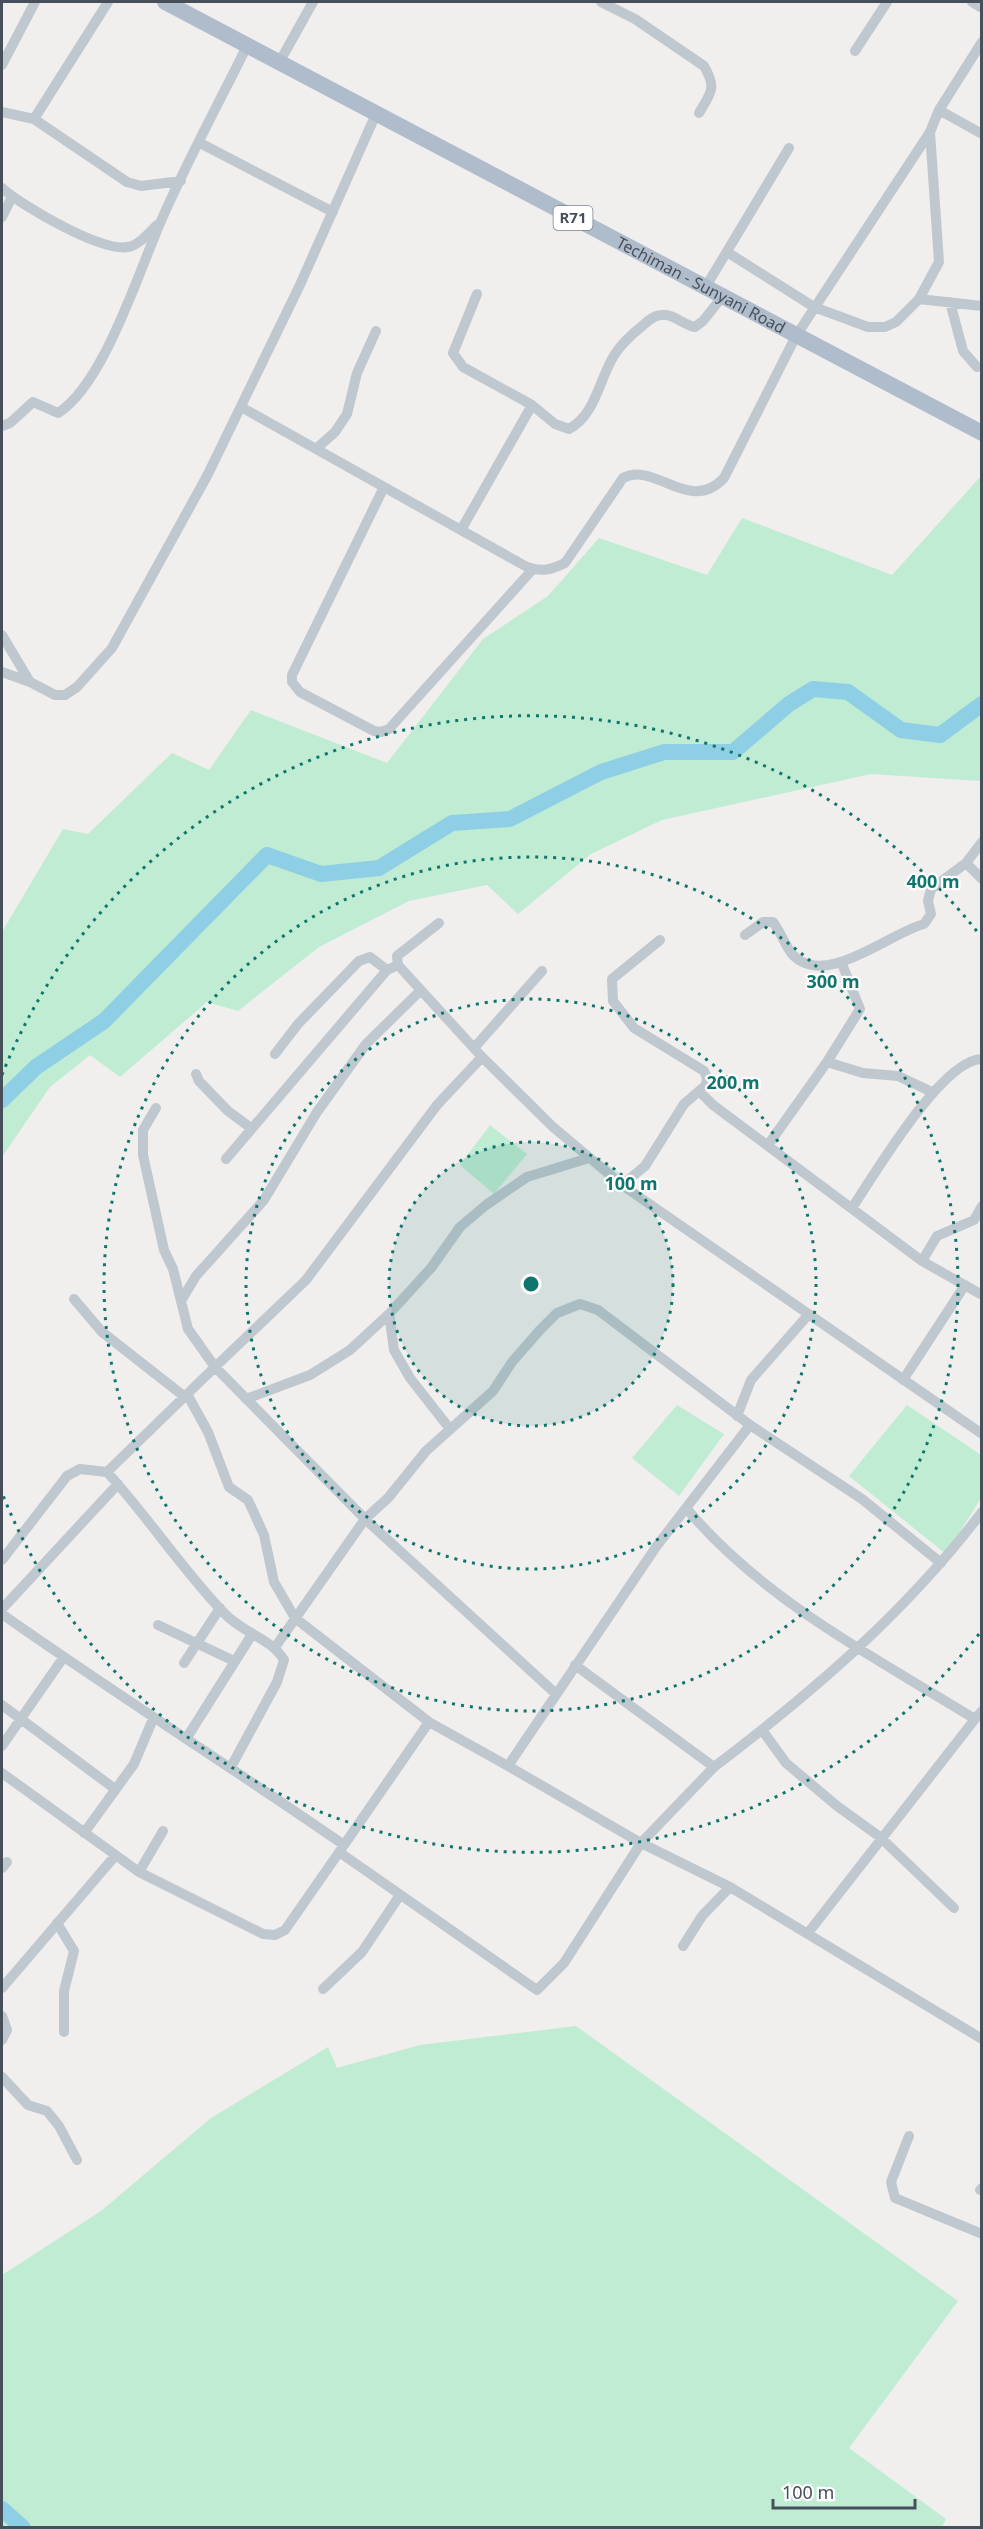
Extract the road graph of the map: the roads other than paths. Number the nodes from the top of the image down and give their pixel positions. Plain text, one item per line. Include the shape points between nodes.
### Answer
1 (35, 2) edge
2 (108, 2) edge
3 (165, 2) edge
4 (313, 2) edge
5 (601, 2) edge
6 (887, 2) edge
7 (972, 2) edge
8 (981, 8) edge
9 (981, 42) edge
10 (248, 44) junction
11 (855, 51) dead end
12 (280, 61) junction
13 (2, 65) edge
14 (939, 110) junction
15 (699, 113) dead end
16 (376, 114) junction
17 (4, 116) edge
18 (34, 119) junction
19 (930, 132) junction
20 (981, 134) edge
21 (200, 143) junction
22 (789, 148) dead end
23 (181, 181) junction
24 (2, 188) edge
25 (12, 197) junction
26 (333, 212) junction
27 (2, 217) edge
28 (162, 219) junction
29 (727, 252) junction
30 (705, 288) junction
31 (477, 294) dead end
32 (722, 297) junction
33 (919, 299) junction
34 (950, 302) junction
35 (981, 306) edge
36 (814, 308) junction
37 (376, 331) dead end
38 (796, 336) junction
39 (980, 367) edge
40 (531, 405) junction
41 (241, 407) junction
42 (2, 426) edge
43 (981, 433) edge
44 (316, 449) junction
45 (384, 487) junction
46 (461, 530) junction
47 (532, 569) junction
48 (2, 635) edge
49 (7, 674) edge
50 (2, 680) edge
51 (30, 682) junction
52 (981, 842) edge
53 (966, 863) junction
54 (981, 879) edge
55 (439, 923) dead end
56 (745, 935) dead end
57 (660, 940) dead end
58 (842, 964) junction
59 (392, 967) junction
60 (542, 971) dead end
61 (421, 990) junction
62 (474, 1048) junction
63 (275, 1054) dead end
64 (482, 1057) junction
65 (981, 1059) edge
66 (827, 1062) junction
67 (196, 1074) dead end
68 (699, 1091) junction
69 (932, 1092) junction
70 (156, 1108) dead end
71 (250, 1128) junction
72 (768, 1145) junction
73 (589, 1158) junction
74 (226, 1159) dead end
75 (622, 1185) junction
76 (981, 1206) edge
77 (852, 1208) junction
78 (922, 1261) junction
79 (964, 1285) junction
80 (981, 1295) edge
81 (74, 1299) dead end
82 (181, 1302) junction
83 (390, 1314) junction
84 (810, 1314) junction
85 (215, 1367) junction
86 (903, 1380) junction
87 (186, 1395) junction
88 (246, 1399) junction
89 (737, 1416) junction
90 (750, 1425) junction
91 (450, 1429) junction
92 (981, 1434) edge
93 (107, 1472) junction
94 (118, 1484) junction
95 (686, 1508) junction
96 (981, 1512) edge
97 (365, 1519) junction
98 (2, 1560) edge
99 (941, 1563) junction
100 (220, 1608) junction
101 (2, 1611) edge
102 (295, 1617) junction
103 (158, 1625) dead end
104 (251, 1636) junction
105 (196, 1644) junction
106 (276, 1646) junction
107 (860, 1648) junction
108 (63, 1658) junction
109 (234, 1661) junction
110 (184, 1663) dead end
111 (575, 1665) junction
112 (555, 1693) junction
113 (2, 1705) edge
114 (978, 1715) edge
115 (21, 1719) junction
116 (153, 1719) junction
117 (429, 1722) junction
118 (762, 1731) junction
119 (186, 1739) junction
120 (2, 1746) edge
121 (508, 1766) junction
122 (231, 1767) junction
123 (714, 1767) junction
124 (2, 1773) edge
125 (116, 1789) junction
126 (163, 1832) dead end
127 (84, 1833) junction
128 (880, 1837) junction
129 (641, 1843) junction
130 (341, 1849) junction
131 (115, 1856) junction
132 (139, 1872) junction
133 (730, 1887) junction
134 (400, 1895) junction
135 (954, 1908) dead end
136 (57, 1923) junction
137 (808, 1933) junction
138 (682, 1946) dead end
139 (2, 1988) edge
140 (323, 1989) dead end
141 (2, 2016) edge
142 (64, 2032) dead end
143 (981, 2038) edge
144 (2, 2040) edge
145 (2, 2077) edge
146 (909, 2136) dead end
147 (77, 2160) dead end
148 (981, 2234) edge

1 - 13 street
2 - 18 street
3 - 10 main road, Techiman - Sunyani Road / R71
4 - 12 street
5 - 15 street via 635,19 704,66 713,90
6 - 11 street
7 - 8 street
9 - 14 street
10 - 12 main road, Techiman - Sunyani Road / R71
10 - 21 street
12 - 16 main road, Techiman - Sunyani Road / R71
14 - 19 street
14 - 20 street
16 - 26 street
16 - 30 main road, Techiman - Sunyani Road / R71
17 - 18 street
18 - 23 street via 128,182 141,186
19 - 33 street via 940,248 939,262
19 - 36 street
21 - 23 street
21 - 26 street
22 - 29 street
23 - 28 street
24 - 25 street
25 - 27 street
25 - 28 street via 36,212 118,248 130,247 143,239
26 - 41 street
28 - 42 street via 114,336 84,386 58,413 33,402
29 - 30 street
29 - 36 street
30 - 32 main road, Techiman - Sunyani Road / R71
31 - 40 street via 453,353 456,360
32 - 38 main road, Techiman - Sunyani Road / R71
32 - 40 street via 695,327 671,315 662,315 651,318 626,339 578,424 569,429 555,424
33 - 34 street
33 - 36 street via 896,322 885,327 868,327
34 - 35 street
34 - 39 street via 963,351
36 - 38 street
37 - 44 street via 357,373 347,414
38 - 43 main road, Techiman - Sunyani Road / R71
38 - 47 street via 717,485 690,492 630,474 623,478 565,563 547,570
40 - 46 street
41 - 44 street
41 - 51 street via 112,648 65,695 43,691
44 - 45 street
45 - 46 street
45 - 47 street via 292,675 300,692 374,731 388,729
46 - 47 street
48 - 51 street
49 - 50 street
49 - 51 street
52 - 53 street
53 - 54 street
53 - 58 street via 931,889 931,914 924,924 910,927
55 - 59 street via 397,956
56 - 58 street via 763,922 773,922 791,953 802,962 818,966
57 - 68 street via 612,979 613,1001 634,1028 704,1071 706,1085
58 - 66 street via 860,1010
59 - 61 street
59 - 63 street via 370,957 359,960
59 - 71 street
60 - 62 street
61 - 62 street
61 - 82 street via 366,1044 317,1112 264,1200 196,1276
62 - 64 street
64 - 73 street
64 - 85 street via 437,1105 306,1280
65 - 69 street via 962,1065
66 - 69 street via 863,1073 898,1076
66 - 72 street
67 - 71 street via 228,1111
68 - 72 street
68 - 75 street via 684,1104 645,1166
69 - 77 street
70 - 82 street via 143,1131 143,1155 164,1250
71 - 74 street
72 - 77 street
73 - 75 street
73 - 83 street via 527,1177 486,1206 460,1227 431,1268
75 - 84 street
76 - 78 street via 974,1220 937,1236
77 - 78 street
78 - 79 street
79 - 80 street
79 - 86 street
81 - 87 street via 102,1332
82 - 85 street via 188,1329
83 - 88 street via 350,1350 310,1375
83 - 91 street via 394,1350 410,1378
84 - 86 street
84 - 89 street via 751,1380
85 - 87 street
85 - 88 street
86 - 92 street
87 - 93 street
87 - 102 street via 208,1432 228,1487 248,1500 264,1535 274,1582
88 - 97 street
89 - 90 street
89 - 91 street via 598,1310 580,1304 557,1313 539,1330 493,1391
90 - 95 street
90 - 99 street via 862,1499
91 - 97 street
93 - 94 street
93 - 98 street via 80,1469 67,1476
94 - 100 street
94 - 101 street
95 - 107 street via 712,1540 786,1600
95 - 111 street
96 - 99 street
97 - 102 street
97 - 112 street
99 - 107 street
100 - 104 street
100 - 105 street
101 - 108 street
102 - 106 street
102 - 117 street
103 - 105 street
104 - 106 street
104 - 109 street
105 - 109 street
105 - 110 street
106 - 122 street via 284,1660 277,1682
107 - 114 street
107 - 118 street
108 - 115 street
108 - 116 street
109 - 119 street
111 - 112 street
111 - 123 street
112 - 121 street
113 - 115 street
114 - 128 street
115 - 120 street
115 - 125 street
116 - 119 street
116 - 125 street via 134,1764
117 - 121 street
117 - 130 street
118 - 123 street
118 - 128 street via 786,1763
119 - 122 street
121 - 129 street
122 - 130 street
123 - 129 street
124 - 127 street
125 - 127 street
126 - 132 street
127 - 131 street
128 - 135 street
128 - 137 street
129 - 133 street
129 - 134 street via 564,1963 537,1990
130 - 132 street via 285,1930 275,1935 263,1934
130 - 134 street
131 - 132 street
131 - 136 street
133 - 137 street
133 - 138 street via 702,1916
134 - 140 street via 362,1952
136 - 139 street
136 - 142 street via 74,1951 64,1991
137 - 143 street
141 - 144 street via 7,2030
145 - 147 street via 28,2105 46,2111
146 - 148 street via 891,2182 895,2198

